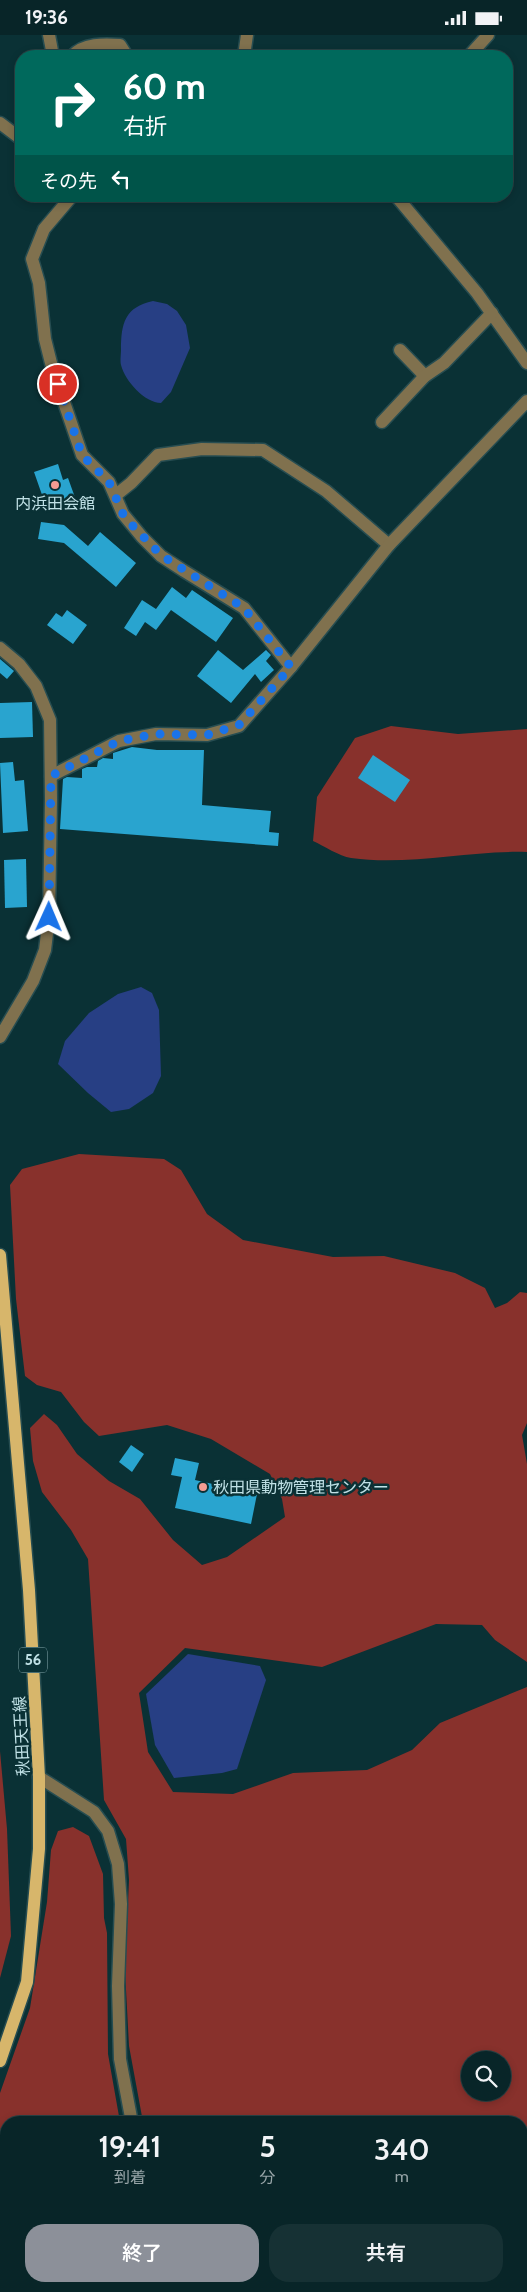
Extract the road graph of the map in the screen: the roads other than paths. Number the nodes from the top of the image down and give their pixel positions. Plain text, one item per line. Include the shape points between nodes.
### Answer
1 (50, 35) edge
2 (247, 35) edge
3 (488, 35) edge
4 (52, 50) edge
5 (83, 50) edge
6 (123, 50) edge
7 (245, 50) edge
8 (474, 50) edge
9 (0, 123) edge
10 (15, 134) edge
11 (67, 202) edge
12 (401, 202) edge
13 (492, 313) junction
14 (400, 350) dead end
15 (527, 363) edge
16 (425, 375) junction
17 (527, 401) edge
18 (382, 422) dead end
19 (116, 495) junction
20 (389, 545) junction
21 (0, 649) edge
22 (291, 667) junction
23 (51, 776) junction
24 (0, 1037) edge
25 (0, 1255) edge
26 (39, 1777) junction
27 (0, 2061) edge
28 (131, 2116) edge

1 - 4 street
2 - 7 street
3 - 8 street
5 - 6 street via 106,44 120,45
9 - 10 street
11 - 19 street via 44,229 32,259 39,283 45,339 82,455 109,482
12 - 13 street
13 - 15 street
13 - 16 street via 444,363
14 - 16 street
16 - 18 street
17 - 20 street
19 - 20 street via 158,455 202,449 263,450 326,491
19 - 22 street via 123,514 155,549 244,608
20 - 22 street
21 - 23 street via 36,686 50,720
22 - 23 street via 239,725 207,735 156,734 119,741
23 - 24 street via 49,917 45,950 33,981
25 - 26 main road, 秋田天王線 / 56 via 29,1590
26 - 27 main road, 秋田天王線 / 56 via 39,1849 26,1981
26 - 28 street via 94,1812 108,1831 118,1864 122,1904 118,1986 120,2059

